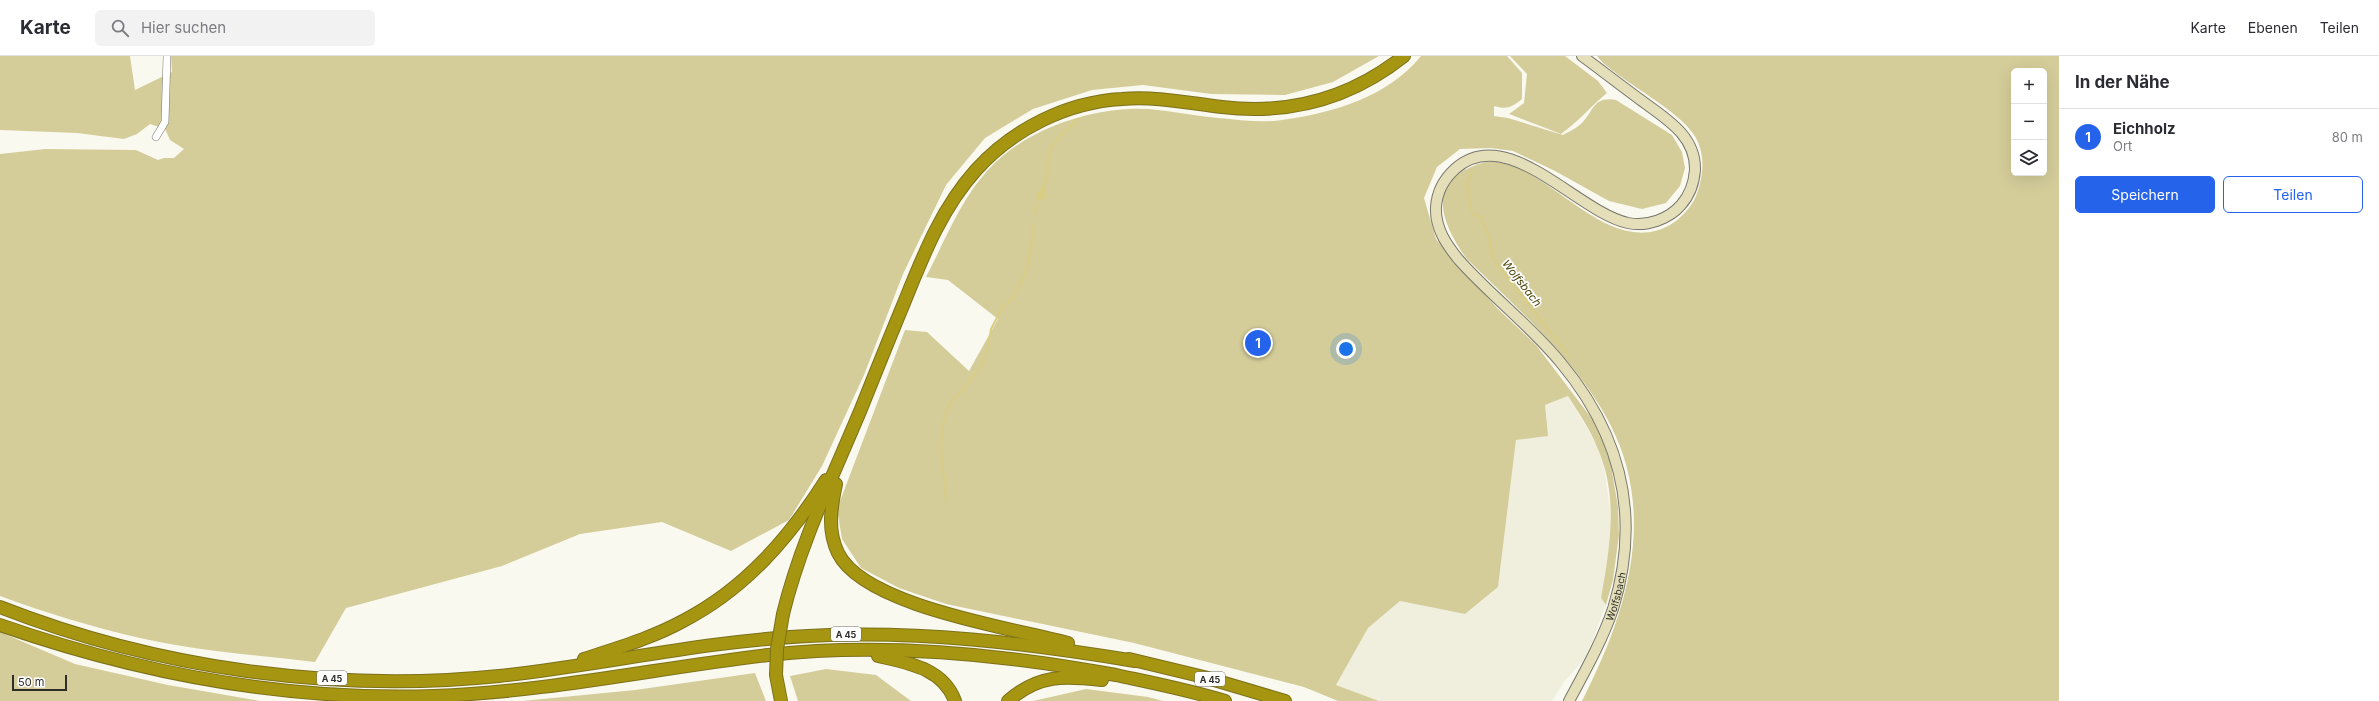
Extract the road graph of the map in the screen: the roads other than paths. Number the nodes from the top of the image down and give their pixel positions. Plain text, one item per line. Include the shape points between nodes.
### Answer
1 (167, 56) edge
2 (1404, 56) edge
3 (1582, 56) edge
4 (156, 136) dead end
5 (843, 452) junction
6 (4, 609) edge
7 (1, 625) edge
8 (850, 650) junction
9 (1135, 661) junction
10 (558, 668) junction
11 (1169, 686) junction
12 (781, 701) edge
13 (955, 701) edge
14 (1008, 701) edge
15 (1225, 701) edge
16 (1285, 701) edge
17 (1569, 701) edge

1 - 4 street via 165,122
2 - 5 highway via 1359,86 1303,105 1245,109 1162,99 1120,99 1072,108 1022,131 989,156 975,171 937,226 918,266
3 - 17 main road, Wolfsbach via 1685,136 1694,156 1695,167 1692,188 1680,206 1663,219 1627,222 1606,214 1516,161 1486,156 1469,160 1452,172 1439,191 1436,214 1442,236 1459,259 1560,361 1588,397 1618,464 1626,513 1622,570 1607,624
5 - 9 highway via 831,508 831,530 840,558 859,576 886,593 928,608
5 - 10 highway via 795,526 762,564 719,599 676,624 642,639
5 - 12 highway, bridge via 797,568 783,614 776,675
6 - 10 highway, A 45 via 65,630 169,657 279,674 378,680 435,680 497,676
7 - 8 highway, A 45 via 111,660 196,679 277,691 378,697 498,692 772,654
8 - 11 highway, A 45 via 937,652 999,657 1058,664
8 - 13 highway via 921,667 944,683
9 - 10 highway, A 45 via 992,640 847,634 706,646
9 - 16 highway, A 45
11 - 14 highway via 1057,678 1029,686
11 - 15 highway, A 45

